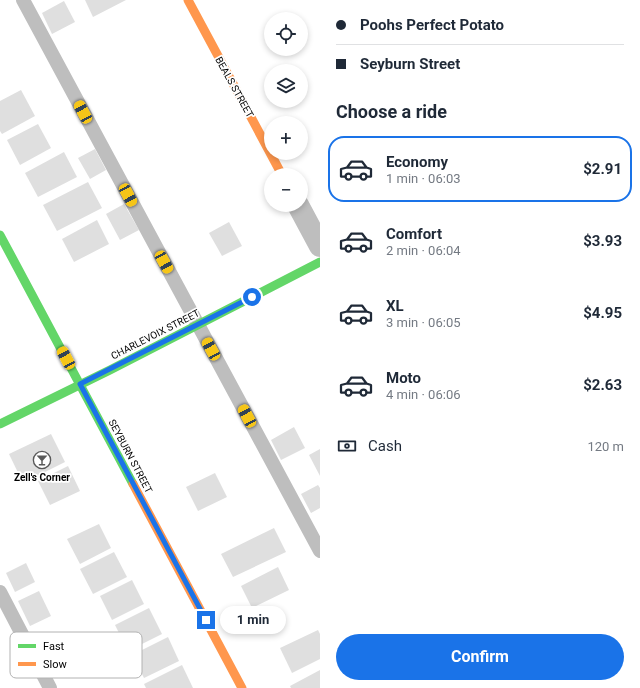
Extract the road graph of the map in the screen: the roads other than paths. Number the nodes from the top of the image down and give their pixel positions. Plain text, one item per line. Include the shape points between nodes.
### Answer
1 (23, 0) edge
2 (188, 0) edge
3 (278, 168) edge
4 (302, 212) edge
5 (0, 235) edge
6 (320, 246) edge
7 (320, 262) edge
8 (198, 325) junction
9 (80, 384) junction
10 (0, 424) edge
11 (320, 551) edge
12 (0, 592) edge
13 (21, 632) edge
14 (45, 678) edge
15 (50, 688) edge
16 (242, 688) edge

1 - 8 lane
2 - 3 street, BEALS STREET
4 - 6 street
5 - 9 street, SEYBURN STREET
7 - 8 street, CHARLEVOIX STREET
8 - 9 street, CHARLEVOIX STREET
8 - 11 lane
9 - 10 street, CHARLEVOIX STREET
9 - 16 street, SEYBURN STREET
12 - 13 lane
14 - 15 lane

